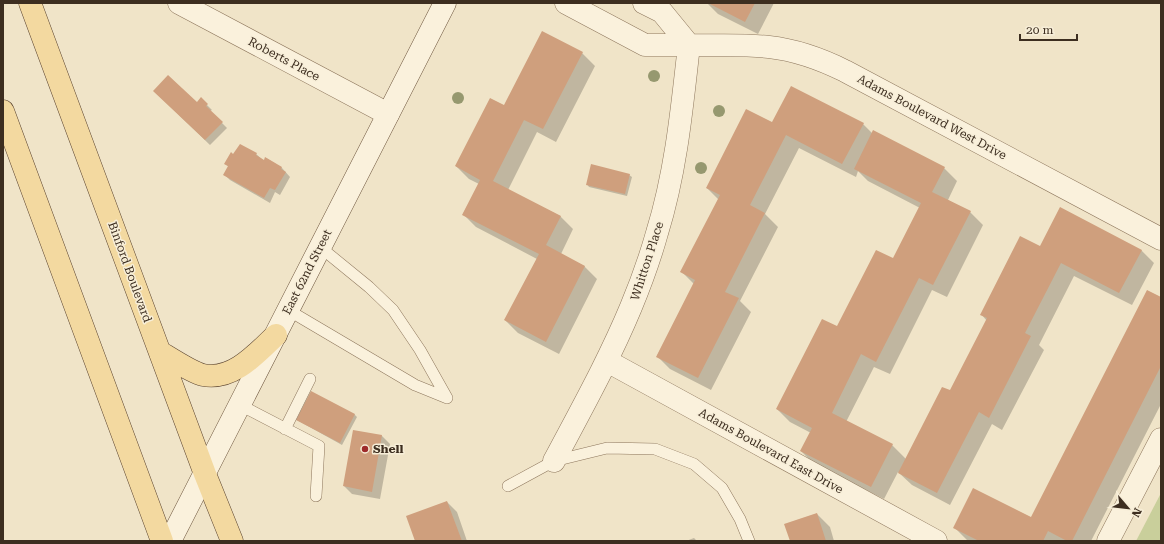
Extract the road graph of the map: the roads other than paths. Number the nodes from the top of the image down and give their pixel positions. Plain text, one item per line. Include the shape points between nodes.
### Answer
1 (30, 3) edge
2 (179, 3) edge
3 (445, 3) edge
4 (566, 3) edge
5 (644, 3) edge
6 (689, 45) junction
7 (3, 111) edge
8 (388, 114) junction
9 (1161, 239) edge
10 (320, 247) junction
11 (288, 310) junction
12 (276, 335) junction
13 (160, 352) junction
14 (607, 361) junction
15 (310, 379) dead end
16 (240, 405) junction
17 (286, 429) junction
18 (1161, 439) edge
19 (554, 461) junction
20 (205, 474) junction
21 (508, 486) dead end
22 (316, 496) dead end
23 (162, 541) edge
24 (170, 541) edge
25 (232, 541) edge
26 (749, 541) edge
27 (936, 541) edge
28 (1108, 541) edge

1 - 13 main road, Binford Boulevard
2 - 8 street, Roberts Place
3 - 8 street, East 62nd Street
4 - 6 street, Adams Boulevard West Drive via 646,45
5 - 6 street via 662,12
6 - 9 street, Adams Boulevard West Drive via 768,47 821,60
6 - 14 street, Whitton Place via 680,129 658,232 632,306
7 - 23 main road
8 - 10 street, East 62nd Street
10 - 11 street, East 62nd Street
10 - 11 lane via 393,310 420,350 447,398 415,385
11 - 12 street, East 62nd Street
12 - 13 main road via 249,361 215,376 202,375
12 - 16 street, East 62nd Street
13 - 20 main road, Binford Boulevard
14 - 19 street, Whitton Place
14 - 27 street, Adams Boulevard East Drive
15 - 17 lane
16 - 17 lane
16 - 20 street, East 62nd Street
17 - 22 lane via 319,446
18 - 28 street
19 - 21 lane
19 - 26 lane via 608,448 655,450 694,464 722,488
20 - 24 street, East 62nd Street
20 - 25 main road, Binford Boulevard

